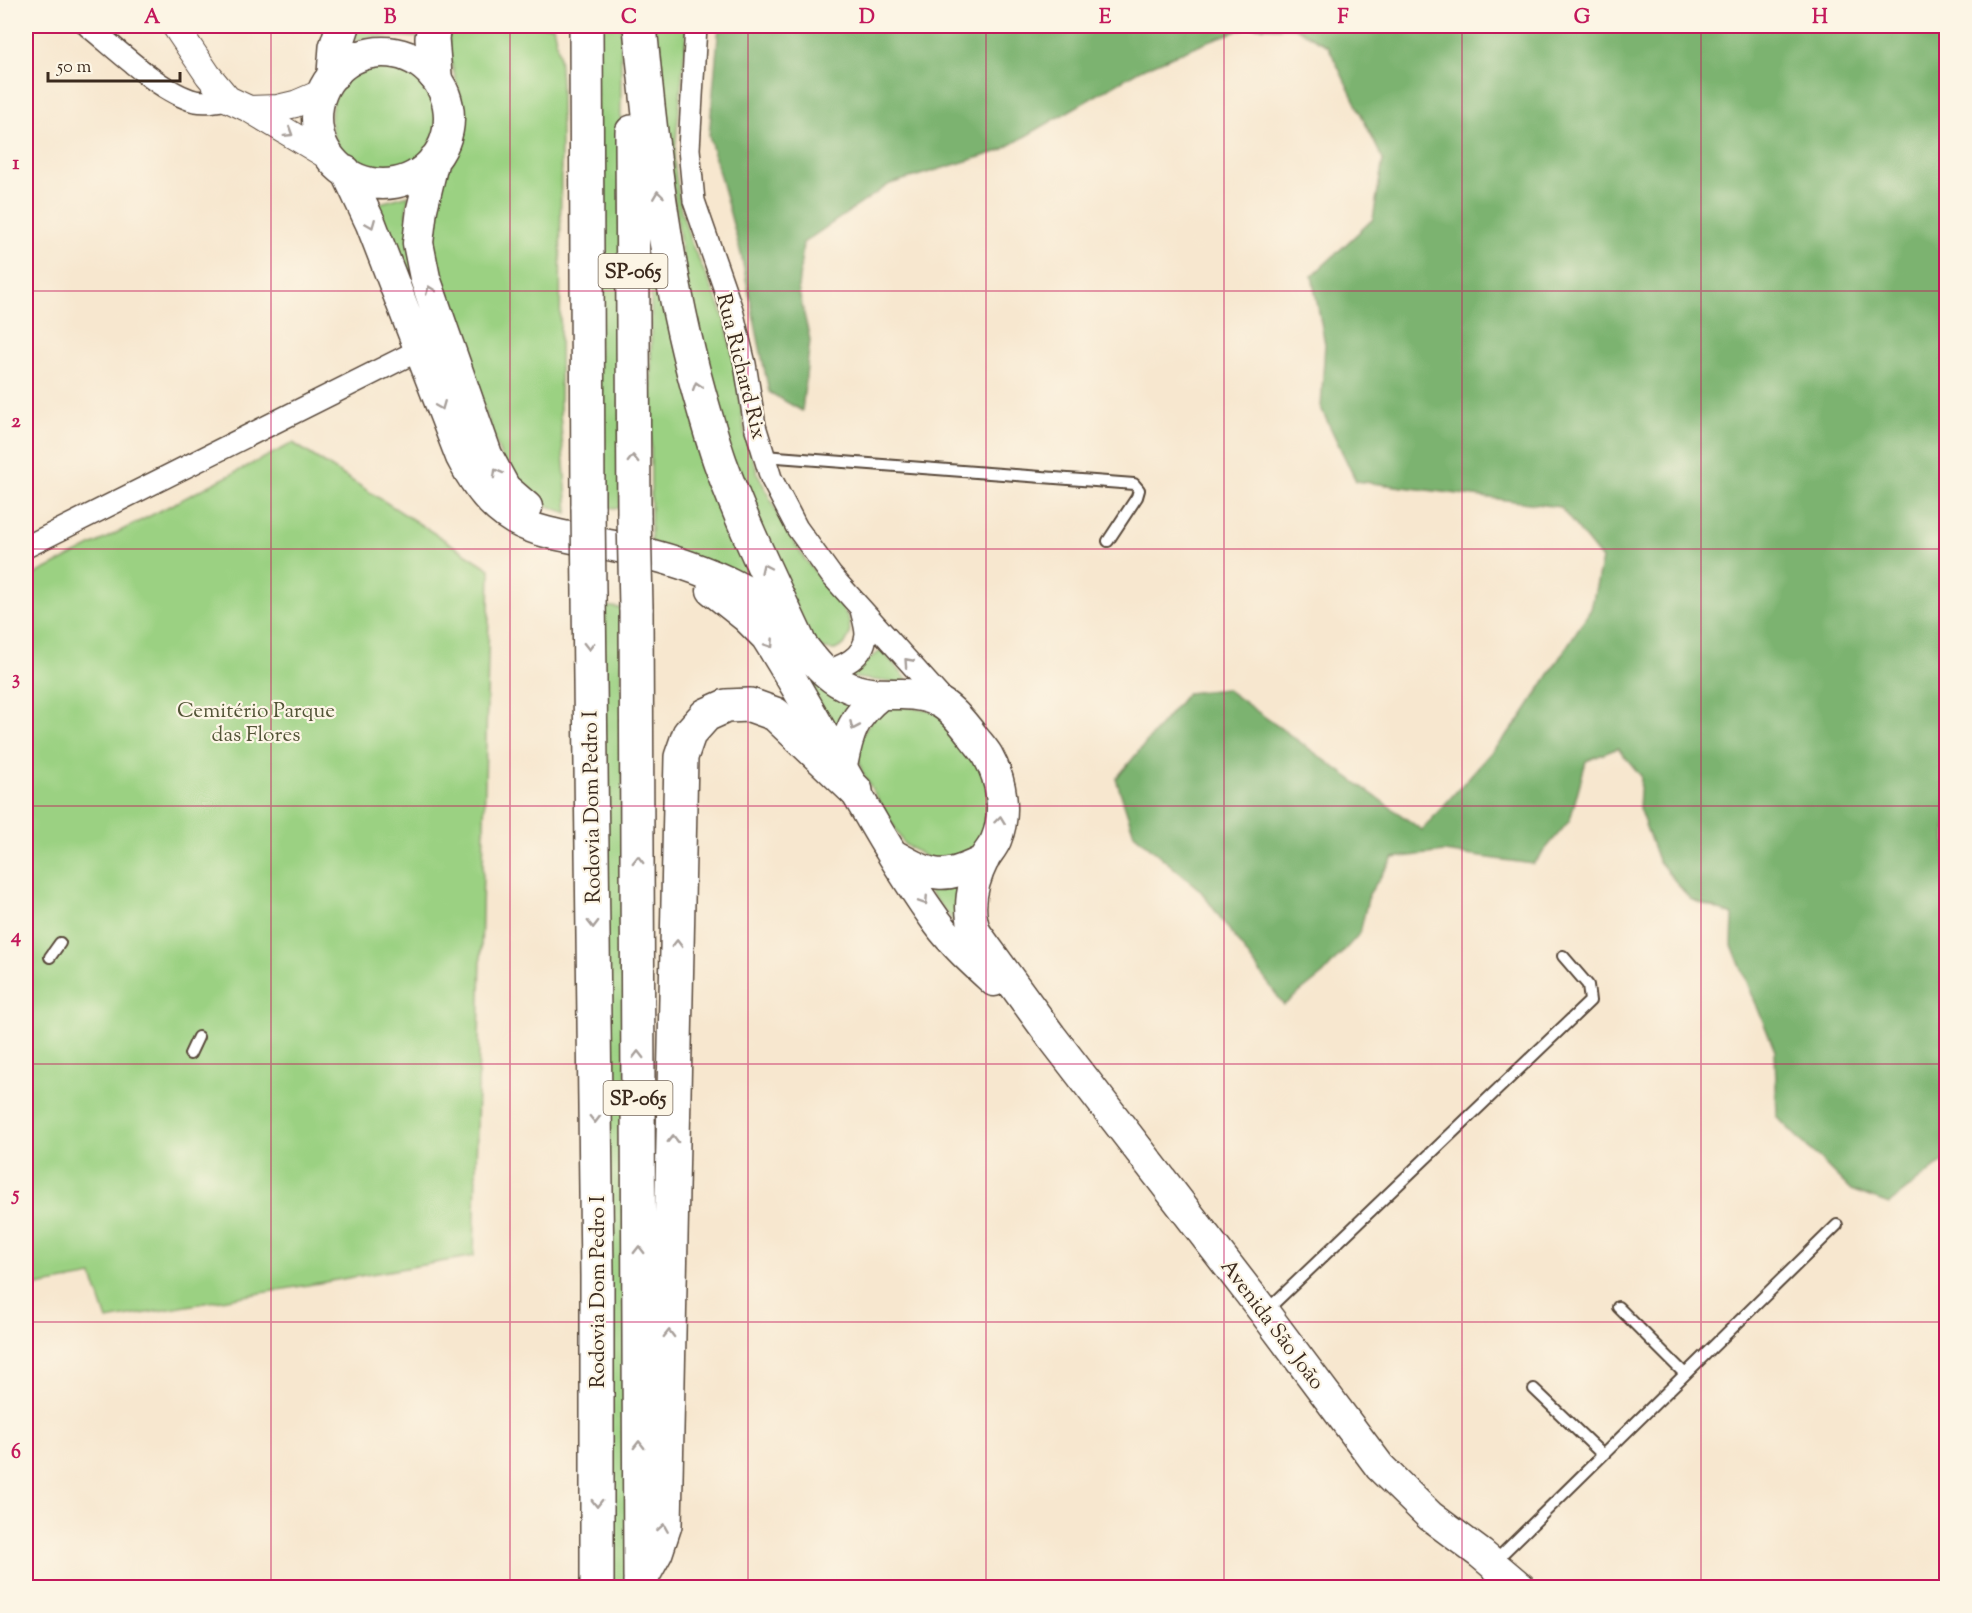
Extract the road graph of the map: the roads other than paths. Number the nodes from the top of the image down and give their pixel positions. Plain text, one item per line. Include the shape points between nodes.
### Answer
1 (88, 26) edge
2 (175, 26) edge
3 (344, 26) edge
4 (434, 26) edge
5 (564, 26) edge
6 (586, 26) edge
7 (632, 26) edge
8 (640, 26) edge
9 (696, 26) edge
10 (435, 75) junction
11 (328, 82) junction
12 (238, 104) junction
13 (434, 159) junction
14 (337, 164) junction
15 (419, 350) junction
16 (588, 416) junction
17 (764, 456) junction
18 (1108, 541) dead end
19 (615, 546) junction
20 (26, 547) edge
21 (659, 557) junction
22 (861, 610) junction
23 (798, 640) junction
24 (824, 672) junction
25 (880, 695) junction
26 (947, 705) junction
27 (849, 778) junction
28 (894, 855) junction
29 (984, 860) junction
30 (60, 942) dead end
31 (1563, 956) dead end
32 (50, 957) dead end
33 (1051, 1036) junction
34 (198, 1037) dead end
35 (190, 1054) dead end
36 (1837, 1225) dead end
37 (1618, 1307) dead end
38 (1264, 1312) junction
39 (1685, 1374) junction
40 (1534, 1389) dead end
41 (1603, 1455) junction
42 (1486, 1568) edge
43 (640, 1584) edge
44 (597, 1587) edge
45 (1521, 1587) edge

1 - 12 street via 180,96
2 - 12 street via 208,75
3 - 11 highway
4 - 10 highway
5 - 16 highway
6 - 16 highway, Rodovia Dom Pedro I / SP-065
43 -> 7 highway, Rodovia Dom Pedro I / SP-065, bridge
23 -> 8 highway via 720,461 693,372 658,197
9 - 17 street, Rua Richard Rix via 689,149 694,201 732,310
10 - 11 main road via 415,60 394,52 372,52 351,59
10 - 13 main road via 446,99 448,122
11 - 12 street via 295,104 278,108
11 - 14 main road via 318,112 321,134
12 -> 14 street
13 - 14 main road via 420,173 402,182 383,184 363,181
19 -> 13 main road via 536,514 506,488 487,455 425,278 418,243
14 -> 15 main road via 371,224
15 -> 19 main road via 466,467 502,512 547,534
15 - 20 street
16 -> 44 highway, Rodovia Dom Pedro I / SP-065, bridge
17 - 18 lane via 1134,484 1139,490 1137,498
17 - 22 street, Rua Richard Rix via 797,528
19 - 21 main road
21 - 23 main road via 747,591 771,609
21 -> 27 main road via 726,600 766,637
22 - 24 street via 866,634 860,652 849,662
26 -> 22 street, Rua Richard Rix
23 - 24 main road
24 - 25 main road via 851,689
25 - 26 main road via 922,695
25 -> 27 main road via 856,720 845,749
29 -> 26 main road via 1000,827 999,783 987,755
27 - 28 main road
43 -> 27 highway via 665,1525 681,757 689,734 706,715 726,706 750,705 775,714
28 - 29 main road via 935,874 963,870
28 -> 33 main road via 956,945
29 - 33 main road via 972,892 971,921
30 - 32 lane
31 - 38 lane via 1588,985 1590,1001
33 - 38 main road, Avenida São João
34 - 35 lane
36 - 39 lane
37 - 39 lane
38 - 42 main road, Avenida São João via 1380,1467
39 - 41 lane
40 - 41 lane
41 - 42 lane
42 - 45 main road, Avenida São João

